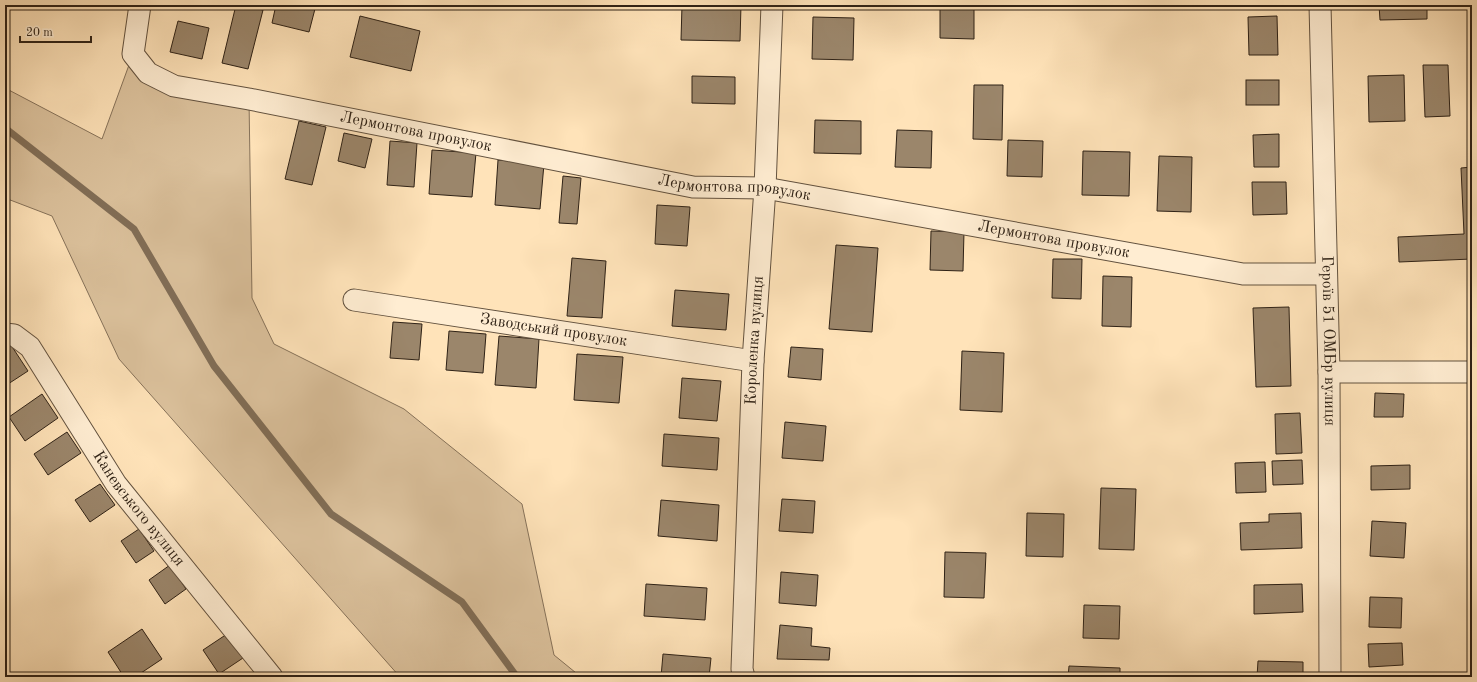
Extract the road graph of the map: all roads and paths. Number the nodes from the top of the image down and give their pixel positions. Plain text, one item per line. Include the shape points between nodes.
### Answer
1 (140, 5) edge
2 (772, 5) edge
3 (1320, 5) edge
4 (765, 188) junction
5 (1326, 274) junction
6 (354, 300) dead end
7 (9, 334) edge
8 (753, 361) junction
9 (1329, 372) junction
10 (1472, 372) edge
11 (272, 677) edge
12 (744, 677) edge
13 (1330, 677) edge

1 - 4 street, Лермонтова провулок via 133,54 148,73 174,86 693,187
2 - 4 street, Короленка вулиця
3 - 5 street, Героїв 51 ОМБр вулиця
4 - 5 street, Лермонтова провулок via 1243,274
4 - 8 street, Короленка вулиця
5 - 9 street, Героїв 51 ОМБр вулиця
6 - 8 street, Заводський провулок
7 - 11 street, Каневського вулиця via 30,346 116,484
8 - 12 street, Короленка вулиця via 742,670
9 - 10 street
9 - 13 street, Героїв 51 ОМБр вулиця

